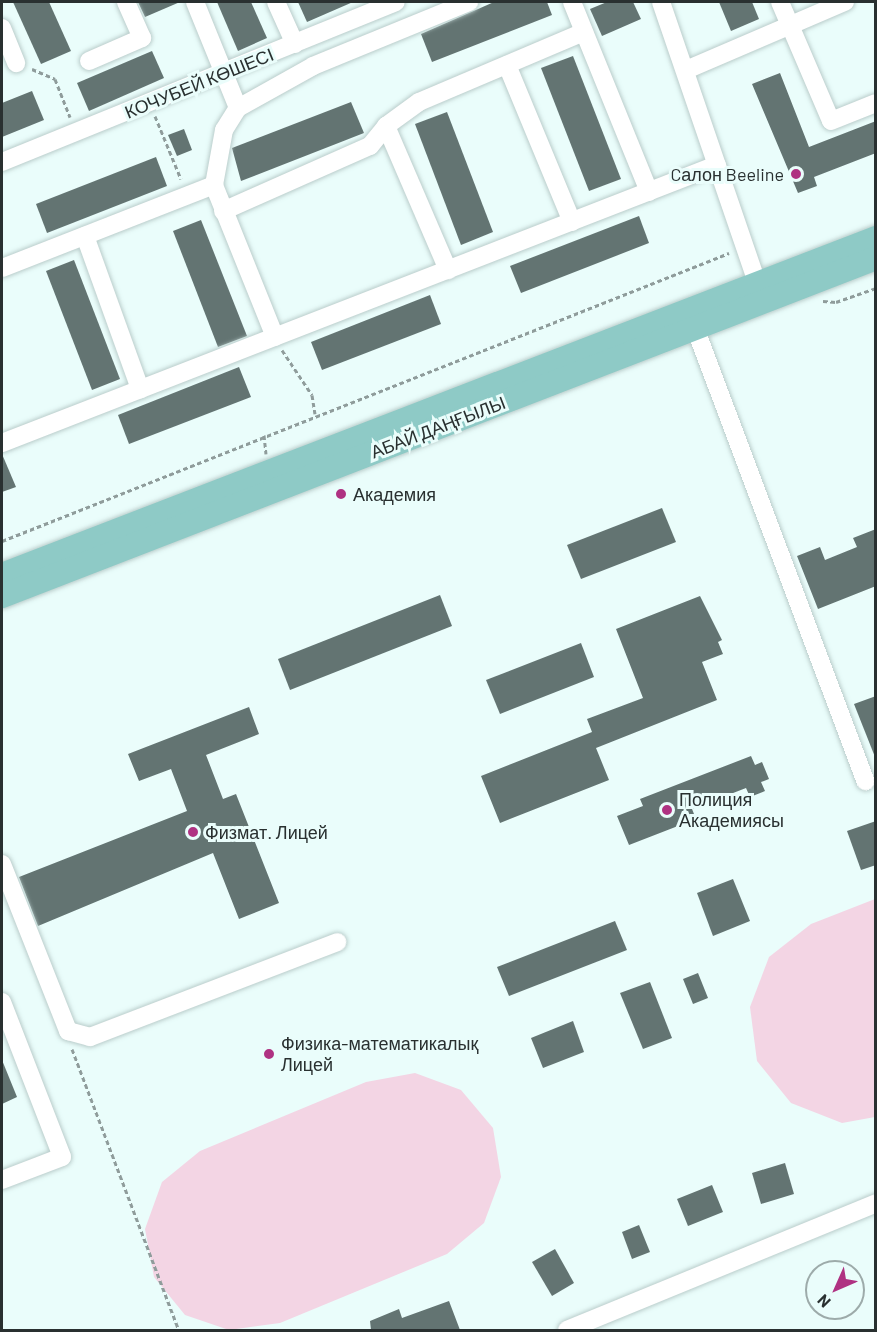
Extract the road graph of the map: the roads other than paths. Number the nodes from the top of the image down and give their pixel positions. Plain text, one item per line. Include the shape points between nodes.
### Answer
1 (126, 2) edge
2 (195, 2) edge
3 (276, 2) edge
4 (396, 2) edge
5 (469, 2) edge
6 (572, 2) edge
7 (661, 2) edge
8 (780, 2) edge
9 (844, 2) edge
10 (790, 25) junction
11 (2, 28) edge
12 (584, 32) junction
13 (295, 44) junction
14 (89, 61) dead end
15 (16, 63) road end
16 (507, 64) junction
17 (686, 70) junction
18 (223, 73) junction
19 (876, 103) edge
20 (238, 108) junction
21 (386, 126) junction
22 (2, 162) edge
23 (717, 165) junction
24 (214, 185) junction
25 (649, 192) junction
26 (223, 211) junction
27 (572, 222) junction
28 (85, 236) junction
29 (876, 238) edge
30 (876, 258) edge
31 (2, 268) edge
32 (448, 270) junction
33 (760, 292) junction
34 (692, 319) junction
35 (275, 337) junction
36 (140, 389) junction
37 (2, 443) edge
38 (2, 575) edge
39 (2, 596) edge
40 (865, 781) dead end
41 (2, 864) edge
42 (337, 942) dead end
43 (2, 1002) edge
44 (2, 1180) edge
45 (876, 1203) edge
46 (567, 1330) edge

1 - 14 street via 142,38
2 - 18 street
3 - 13 street
4 - 13 street, КОЧУБЕЙ КӨШЕСІ
5 - 20 street via 313,66
6 - 12 street
7 - 17 street
8 - 10 street
9 - 10 street
10 - 17 street
10 - 19 street via 831,121
11 - 15 street
12 - 16 street
12 - 25 street
13 - 18 street, КОЧУБЕЙ КӨШЕСІ
16 - 21 street via 419,102
16 - 27 street
17 - 23 street
18 - 20 street
18 - 22 street, КОЧУБЕЙ КӨШЕСІ
20 - 24 street via 224,130
21 - 26 street via 370,146
21 - 32 street
23 - 25 street
23 - 33 street
24 - 26 street
24 - 28 street
25 - 27 street
26 - 35 street
27 - 32 street
28 - 31 street
28 - 36 street
29 - 33 main road, АБАЙ ДАҢҒЫЛЫ
30 - 33 main road, АБАЙ ДАҢҒЫЛЫ
32 - 35 street
33 - 34 main road, АБАЙ ДАҢҒЫЛЫ
34 - 38 main road, АБАЙ ДАҢҒЫЛЫ
34 - 39 main road, АБАЙ ДАҢҒЫЛЫ
34 - 40 street
35 - 36 street
36 - 37 street
41 - 42 street via 68,1031 90,1037
43 - 44 street via 62,1157
45 - 46 street

